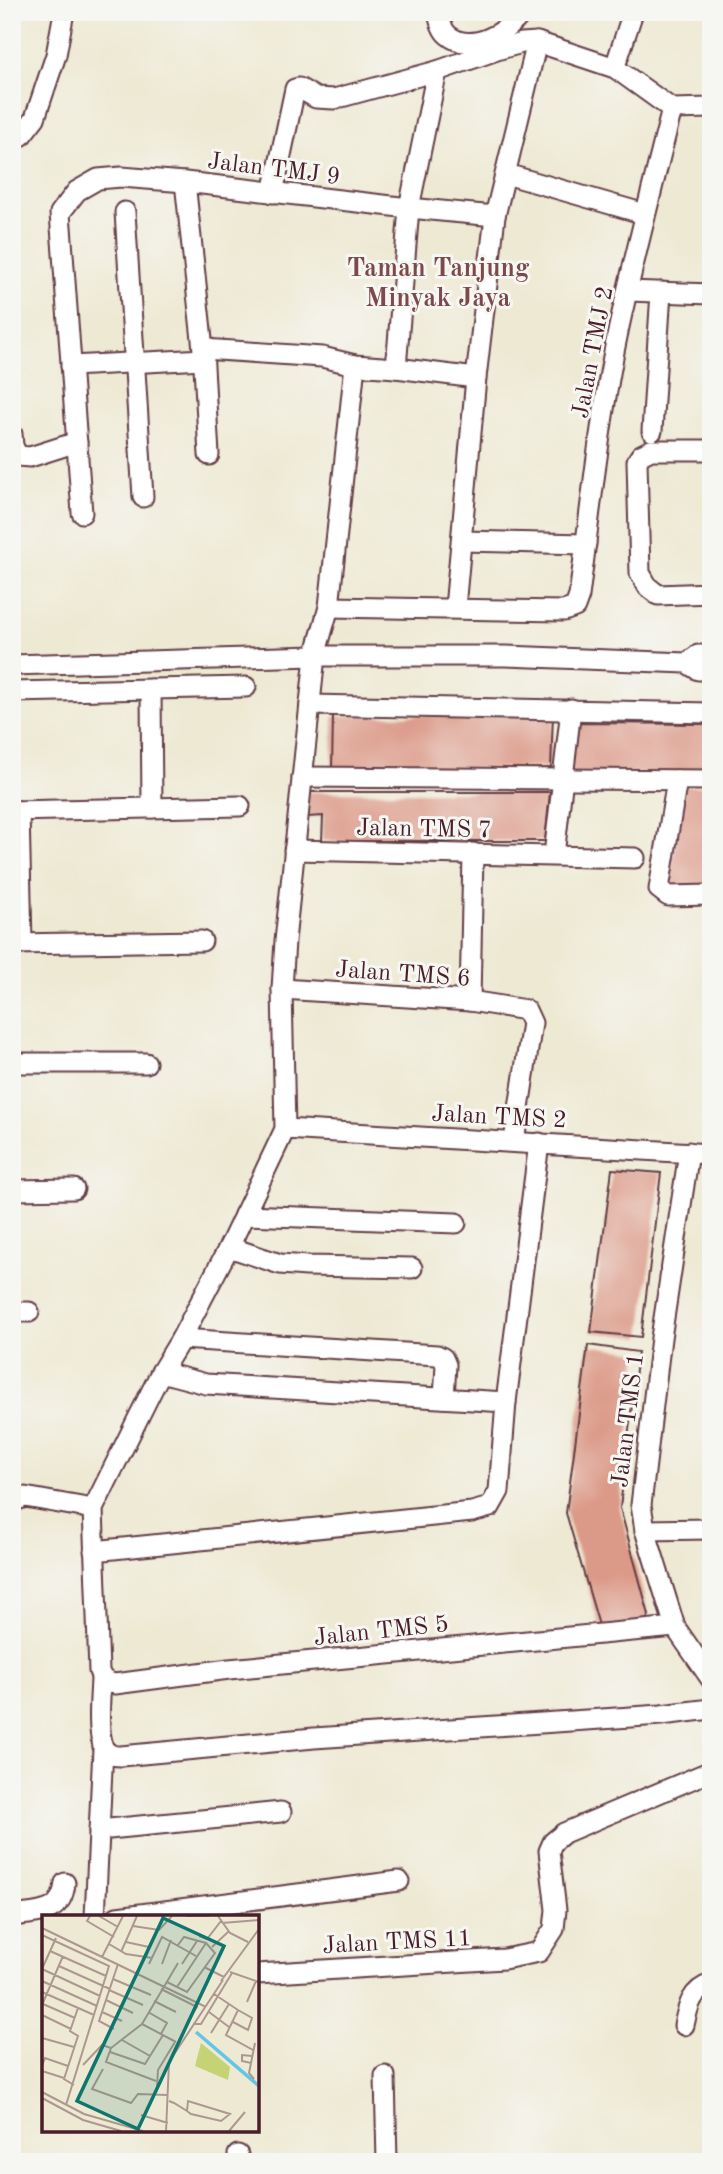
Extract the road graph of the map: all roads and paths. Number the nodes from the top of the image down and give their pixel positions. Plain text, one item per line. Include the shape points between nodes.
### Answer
1 (64, 12) edge
2 (522, 12) edge
3 (633, 12) edge
4 (438, 15) dead end
5 (537, 42) junction
6 (618, 58) dead end
7 (437, 71) junction
8 (711, 108) edge
9 (672, 109) junction
10 (12, 141) edge
11 (506, 174) junction
12 (186, 182) junction
13 (273, 192) junction
14 (409, 208) junction
15 (125, 212) dead end
16 (645, 214) junction
17 (495, 216) junction
18 (628, 290) junction
19 (661, 292) junction
20 (711, 293) edge
21 (203, 354) junction
22 (135, 363) junction
23 (355, 365) junction
24 (71, 366) junction
25 (396, 368) junction
26 (477, 378) junction
27 (652, 431) dead end
28 (12, 434) edge
29 (77, 442) junction
30 (711, 450) edge
31 (209, 455) dead end
32 (15, 457) edge
33 (143, 496) dead end
34 (82, 513) dead end
35 (461, 541) junction
36 (586, 544) junction
37 (711, 593) edge
38 (329, 607) junction
39 (455, 608) junction
40 (711, 655) edge
41 (315, 656) junction
42 (687, 663) junction
43 (12, 665) edge
44 (711, 670) edge
45 (246, 687) dead end
46 (151, 689) junction
47 (12, 692) edge
48 (310, 705) junction
49 (571, 709) junction
50 (711, 713) edge
51 (302, 778) junction
52 (711, 779) edge
53 (563, 780) junction
54 (677, 780) junction
55 (240, 806) dead end
56 (152, 808) junction
57 (16, 811) edge
58 (294, 850) junction
59 (473, 853) junction
60 (554, 855) junction
61 (635, 858) dead end
62 (711, 895) edge
63 (202, 941) dead end
64 (17, 944) edge
65 (282, 989) junction
66 (470, 1001) junction
67 (12, 1062) edge
68 (146, 1063) dead end
69 (285, 1129) junction
70 (514, 1141) junction
71 (539, 1143) junction
72 (689, 1152) junction
73 (711, 1154) edge
74 (74, 1189) dead end
75 (12, 1190) edge
76 (244, 1215) junction
77 (456, 1223) dead end
78 (229, 1247) junction
79 (412, 1268) dead end
80 (181, 1339) junction
81 (161, 1373) junction
82 (444, 1398) junction
83 (506, 1402) junction
84 (12, 1502) edge
85 (93, 1509) junction
86 (711, 1528) edge
87 (645, 1530) junction
88 (94, 1551) junction
89 (675, 1628) junction
90 (100, 1674) junction
91 (711, 1679) edge
92 (711, 1709) edge
93 (103, 1748) junction
94 (711, 1771) edge
95 (281, 1812) dead end
96 (99, 1830) junction
97 (399, 1881) dead end
98 (65, 1883) dead end
99 (95, 1915) edge
100 (133, 1915) edge
101 (12, 1916) edge
102 (259, 1973) edge
103 (711, 1984) edge
104 (684, 2025) dead end
105 (385, 2076) dead end
106 (387, 2162) edge

1 - 10 street via 56,55 35,118
2 - 4 street via 500,33 476,42 456,40 445,33
3 - 6 street
5 - 7 street via 500,49
5 - 9 street via 615,68
5 - 11 street
7 - 13 street via 334,99 295,89
7 - 14 street
8 - 9 street
9 - 16 street, Jalan TMJ 2
11 - 16 street
11 - 17 street
12 - 13 street, Jalan TMJ 9
12 - 21 street
12 - 24 street, Jalan TMJ 9 via 98,179 77,191 60,213
13 - 14 street, Jalan TMJ 9
14 - 17 street, Jalan TMJ 9
14 - 25 street
15 - 22 street
16 - 18 street, Jalan TMJ 2
17 - 26 street
18 - 19 street
18 - 36 street, Jalan TMJ 2
19 - 20 street
19 - 27 street
21 - 22 street
21 - 23 street via 322,357
21 - 31 street
22 - 24 street
22 - 33 street
23 - 25 street
23 - 38 street
24 - 29 street
25 - 26 street
26 - 35 street
28 - 32 street
29 - 32 street via 30,457
29 - 34 street
30 - 37 street via 651,450 637,461 640,573 659,595
35 - 36 street
35 - 39 street
36 - 39 street, Jalan TMJ 2 via 575,607 564,611
38 - 39 street
38 - 41 street
40 - 42 street via 698,655
41 - 42 street via 506,656
41 - 43 street
41 - 48 street
42 - 44 street via 698,670
45 - 46 street
46 - 47 street
46 - 56 street
48 - 49 street
48 - 51 street
49 - 50 street
49 - 53 street
51 - 53 street
51 - 58 street
52 - 54 street
53 - 54 street
53 - 60 street
54 - 62 street via 659,889 668,896
55 - 56 street
56 - 57 street
57 - 64 street
58 - 59 street, Jalan TMS 7
58 - 65 street
59 - 60 street, Jalan TMS 7
59 - 66 street
60 - 61 street, Jalan TMS 7
63 - 64 street
65 - 66 street, Jalan TMS 6
65 - 69 street
66 - 70 street, Jalan TMS 6 via 526,1010 532,1023
67 - 68 street
69 - 70 street, Jalan TMS 2
69 - 76 street
70 - 71 street, Jalan TMS 2
71 - 72 street, Jalan TMS 2
71 - 83 street
72 - 73 street, Jalan TMS 2
72 - 87 street, Jalan TMS 1 via 641,1505
74 - 75 street
76 - 77 street
76 - 78 street
78 - 79 street via 280,1264
78 - 80 street
80 - 81 street
80 - 82 street via 437,1355 446,1365
81 - 82 street via 206,1384
81 - 85 street
82 - 83 street
83 - 88 street via 499,1491 490,1507
84 - 85 street via 25,1497
85 - 88 street
86 - 87 street
87 - 89 street, Jalan TMS 1
88 - 90 street
89 - 90 street, Jalan TMS 5 via 115,1684
89 - 91 street, Jalan TMS 1
90 - 93 street
92 - 93 street via 121,1756
93 - 96 street
94 - 102 street, Jalan TMS 11 via 564,1833 553,1842 549,1851 554,1929 539,1952 504,1959
95 - 96 street
96 - 99 street
97 - 100 street
98 - 101 street via 64,1896 53,1908
103 - 104 street via 690,1999
105 - 106 street

